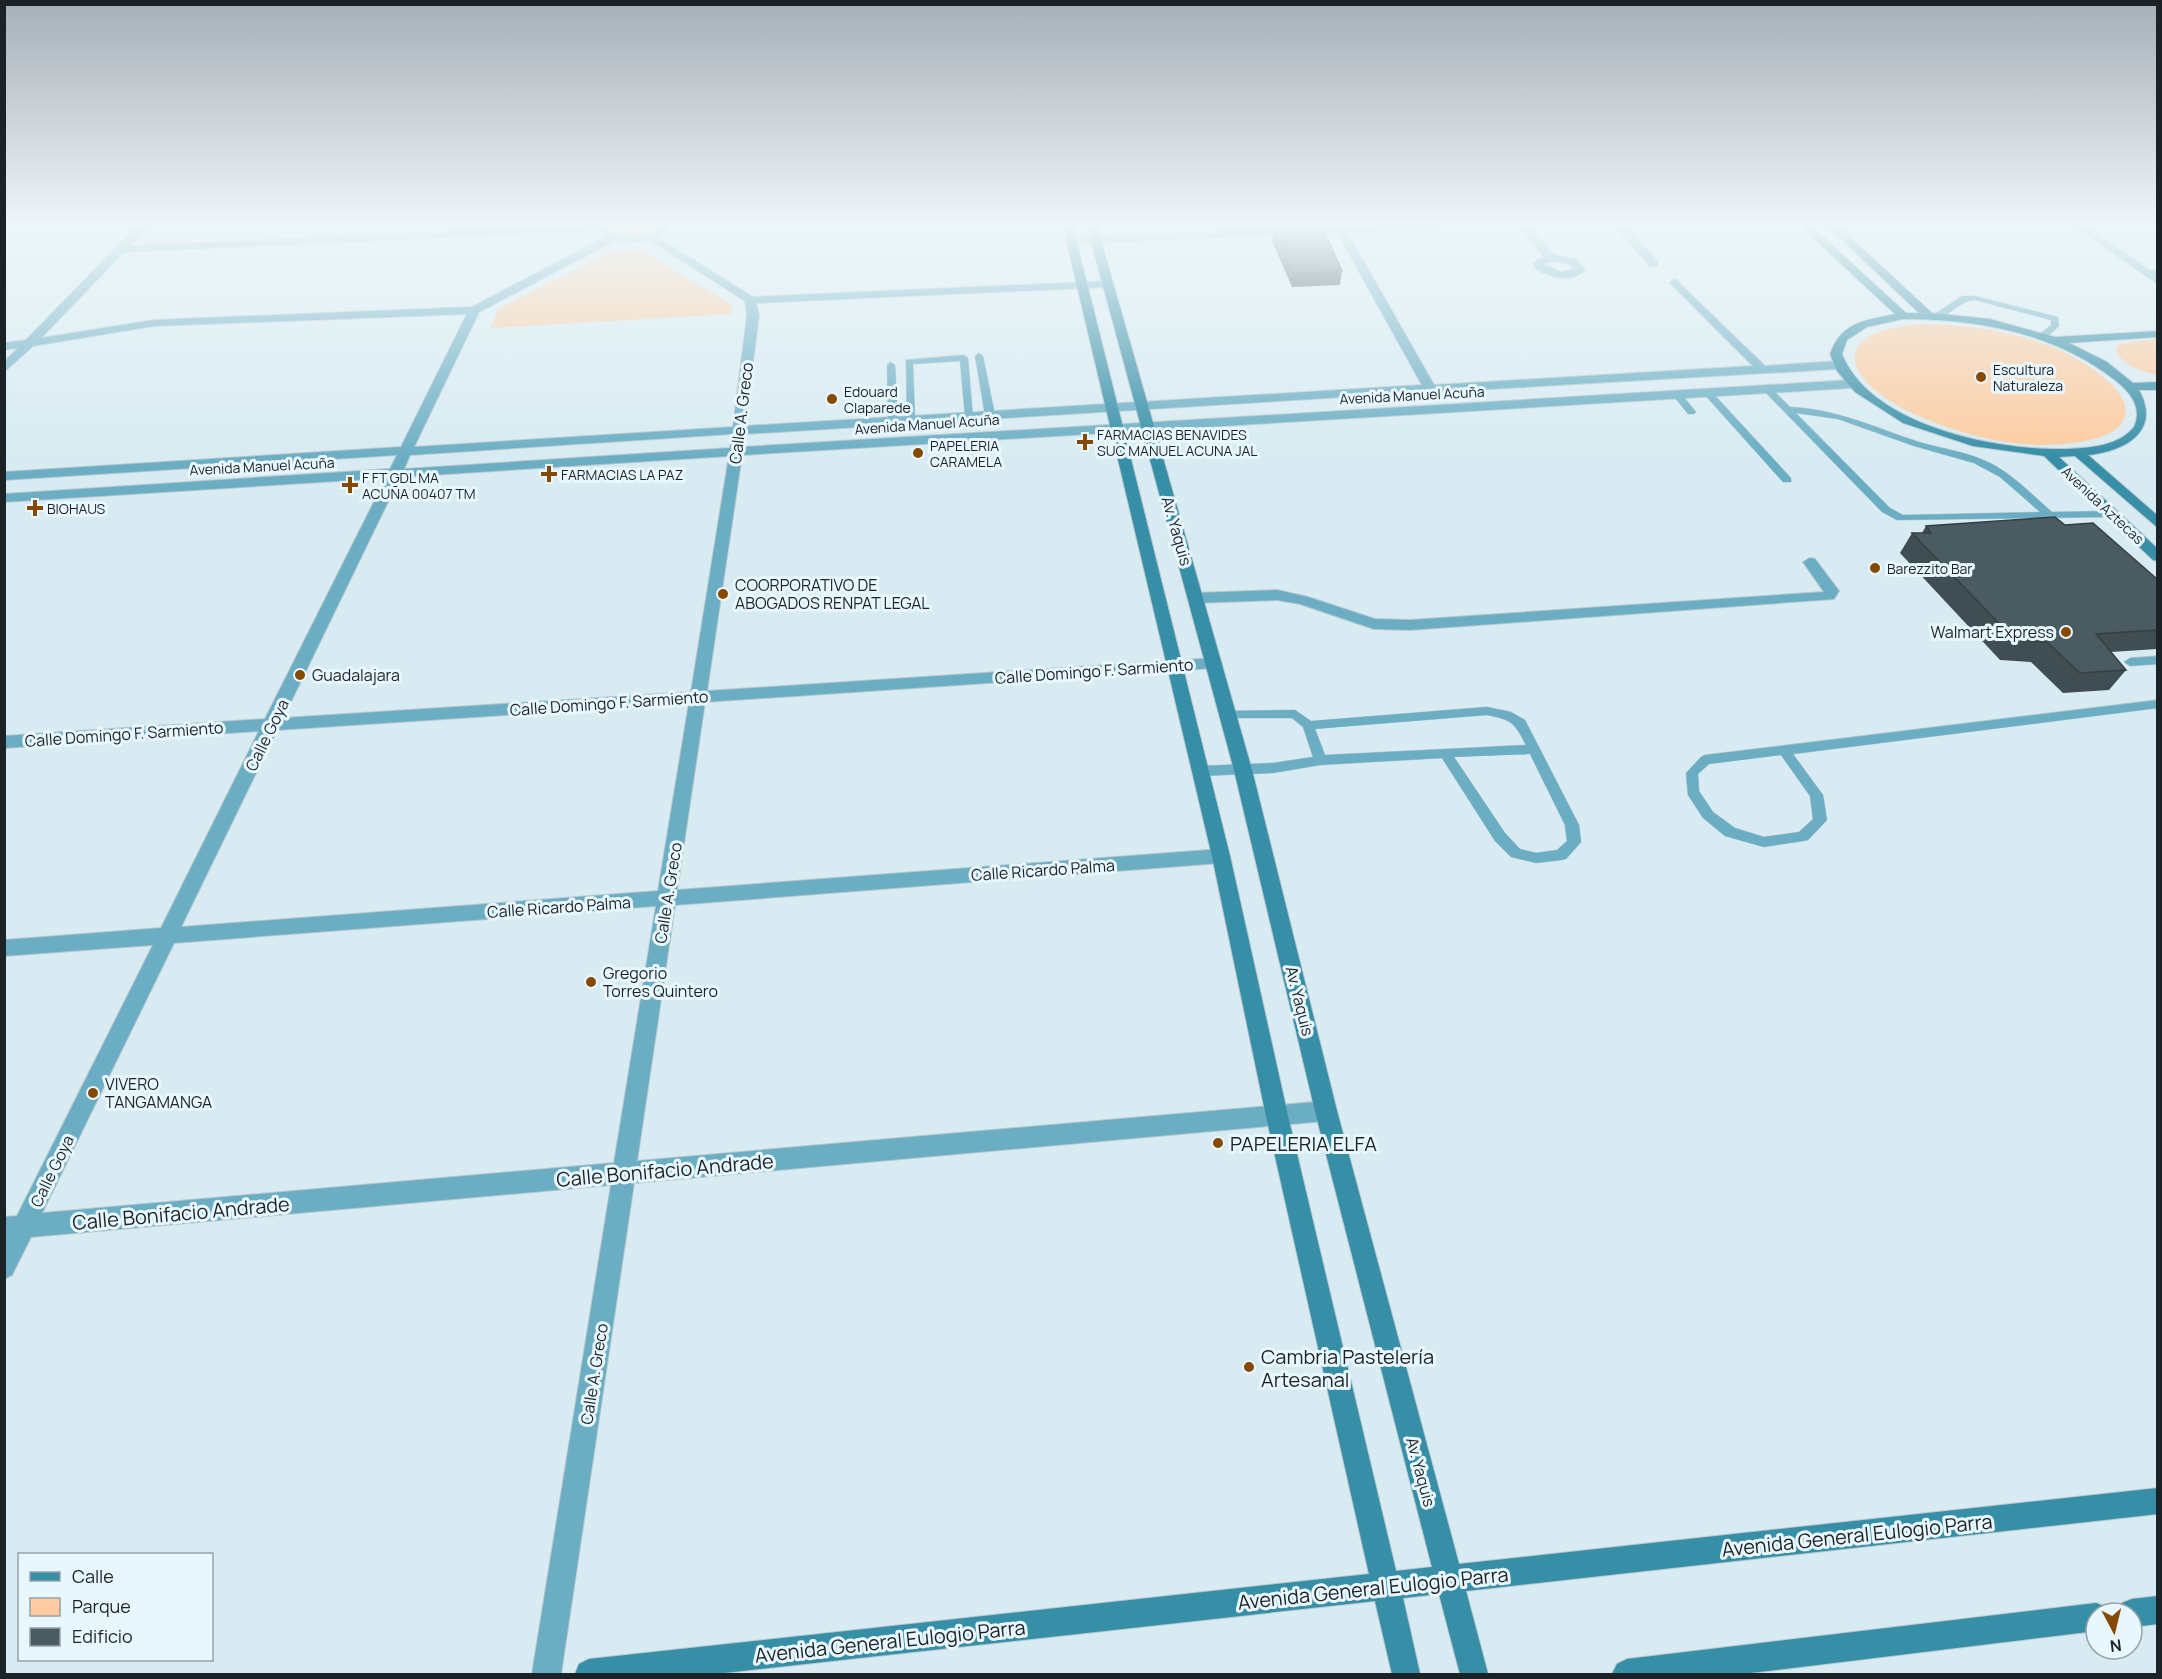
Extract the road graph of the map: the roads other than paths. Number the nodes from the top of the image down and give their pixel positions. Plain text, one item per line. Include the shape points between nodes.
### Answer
1 (70, 301) edge
2 (487, 301) edge
3 (750, 301) edge
4 (1086, 301) edge
5 (1113, 301) edge
6 (1382, 301) edge
7 (1694, 301) edge
8 (1887, 301) edge
9 (1917, 301) edge
10 (1959, 301) edge
11 (1988, 301) edge
12 (475, 310) junction
13 (1903, 316) junction
14 (1934, 316) junction
15 (2157, 334) edge
16 (2047, 339) junction
17 (30, 342) junction
18 (4, 347) edge
19 (979, 356) dead end
20 (891, 365) dead end
21 (1838, 365) junction
22 (4, 369) edge
23 (1763, 370) junction
24 (1851, 384) junction
25 (2157, 386) edge
26 (2131, 387) junction
27 (1431, 389) junction
28 (1767, 389) junction
29 (1707, 392) junction
30 (1677, 394) junction
31 (1142, 405) junction
32 (1111, 407) junction
33 (1442, 408) junction
34 (1788, 410) junction
35 (1691, 412) dead end
36 (990, 415) junction
37 (970, 416) junction
38 (910, 420) junction
39 (893, 422) junction
40 (1147, 425) junction
41 (1117, 427) junction
42 (739, 431) junction
43 (736, 452) junction
44 (406, 453) junction
45 (2048, 453) junction
46 (2079, 453) junction
47 (396, 474) junction
48 (4, 476) edge
49 (1787, 480) dead end
50 (4, 498) edge
51 (2112, 514) junction
52 (2049, 515) junction
53 (2157, 524) edge
54 (2157, 557) edge
55 (1810, 562) dead end
56 (1195, 598) junction
57 (2157, 660) edge
58 (2130, 662) edge
59 (1214, 663) junction
60 (1175, 665) junction
61 (698, 697) junction
62 (2157, 704) edge
63 (1227, 715) junction
64 (272, 724) junction
65 (1308, 725) junction
66 (4, 741) edge
67 (1534, 749) junction
68 (1784, 750) junction
69 (1444, 753) junction
70 (1320, 760) junction
71 (1243, 770) junction
72 (1200, 771) junction
73 (1221, 856) junction
74 (668, 899) junction
75 (167, 936) junction
76 (4, 948) edge
77 (1326, 1111) junction
78 (1277, 1116) junction
79 (626, 1174) junction
80 (14, 1228) edge
81 (4, 1267) edge
82 (2157, 1501) edge
83 (1450, 1580) junction
84 (1385, 1587) junction
85 (2084, 1618) edge
86 (546, 1674) edge
87 (589, 1674) edge
88 (1406, 1674) edge
89 (1474, 1674) edge
90 (1627, 1674) edge

1 - 17 street
2 - 12 street
3 - 42 street, Calle A. Greco via 753,315
4 - 32 street, Av. Yaquis
5 - 31 street, Av. Yaquis
6 - 27 street
7 - 23 street
8 - 13 street
9 - 14 street
10 - 14 lane
11 - 16 lane via 2055,319
12 - 17 street via 153,323
12 - 44 street, Calle Goya
13 - 14 street
13 - 21 street via 1867,323 1848,332 1837,345
14 - 16 street via 2002,326
15 - 16 street
16 - 26 street via 2089,357
17 - 18 street
17 - 22 street
19 - 36 lane
20 - 39 lane
21 - 23 street, Avenida Manuel Acuña
21 - 24 street
23 - 27 street, Avenida Manuel Acuña
24 - 28 street, Avenida Manuel Acuña
24 - 45 street via 1884,408 1933,430 1990,446
25 - 26 street
26 - 46 street via 2144,413 2143,424 2135,434 2112,446
27 - 31 street, Avenida Manuel Acuña
27 - 33 street
28 - 29 street, Avenida Manuel Acuña
28 - 34 lane
29 - 30 street, Avenida Manuel Acuña
29 - 49 lane
30 - 33 street, Avenida Manuel Acuña
30 - 35 lane
31 - 32 street, Avenida Manuel Acuña
31 - 40 street, Av. Yaquis
32 - 36 street, Avenida Manuel Acuña
32 - 41 street, Av. Yaquis
33 - 40 street, Avenida Manuel Acuña
34 - 52 lane via 1842,415 1984,464 2003,475
34 - 52 lane via 1892,515 1910,519
36 - 37 street, Avenida Manuel Acuña
37 - 38 street, Avenida Manuel Acuña
37 - 38 lane via 964,358 909,362
38 - 39 street, Avenida Manuel Acuña
39 - 42 street, Avenida Manuel Acuña
40 - 41 street, Avenida Manuel Acuña
40 - 56 street, Av. Yaquis
41 - 43 street, Avenida Manuel Acuña
41 - 60 street, Av. Yaquis
42 - 43 street, Calle A. Greco
42 - 44 street, Avenida Manuel Acuña
43 - 47 street, Avenida Manuel Acuña
43 - 61 street, Calle A. Greco
44 - 47 street, Calle Goya
44 - 48 street, Avenida Manuel Acuña
45 - 46 street
45 - 51 street, Avenida Aztecas
46 - 53 street, Avenida Aztecas
47 - 50 street, Avenida Manuel Acuña
47 - 64 street, Calle Goya
51 - 52 lane
51 - 54 street, Avenida Aztecas
55 - 56 street via 1832,591 1829,596 1410,625 1374,624 1277,595
56 - 59 street, Av. Yaquis
57 - 58 lane
59 - 60 street, Calle Domingo F. Sarmiento
59 - 63 street, Av. Yaquis
60 - 61 street, Calle Domingo F. Sarmiento
60 - 72 street, Av. Yaquis
61 - 64 street, Calle Domingo F. Sarmiento
61 - 74 street, Calle A. Greco
62 - 68 lane
63 - 65 lane via 1285,712 1295,714
63 - 71 street, Av. Yaquis
64 - 66 street, Calle Domingo F. Sarmiento
64 - 75 street, Calle Goya
65 - 67 lane via 1487,711 1521,723
65 - 70 lane
67 - 69 lane
67 - 69 lane via 1572,825 1574,842 1561,855 1536,858 1516,853 1500,837
68 - 68 lane via 1816,795 1820,820 1803,836 1764,842 1730,832 1708,815 1693,792 1692,772 1705,759
69 - 70 lane
70 - 71 lane
71 - 72 lane
71 - 77 street, Av. Yaquis
72 - 73 street, Av. Yaquis
73 - 74 street, Calle Ricardo Palma
73 - 78 street, Av. Yaquis
74 - 75 street, Calle Ricardo Palma
74 - 79 street, Calle A. Greco
75 - 76 street, Calle Ricardo Palma
75 - 80 street, Calle Goya
77 - 78 street, Calle Bonifacio Andrade
77 - 83 street, Av. Yaquis
78 - 79 street, Calle Bonifacio Andrade
78 - 84 street, Av. Yaquis
79 - 80 street, Calle Bonifacio Andrade
79 - 86 street, Calle A. Greco
80 - 81 street, Calle Goya
82 - 83 street, Avenida General Eulogio Parra
83 - 84 street, Avenida General Eulogio Parra
83 - 89 street, Av. Yaquis
84 - 87 street, Avenida General Eulogio Parra
84 - 88 street, Av. Yaquis
85 - 90 street

